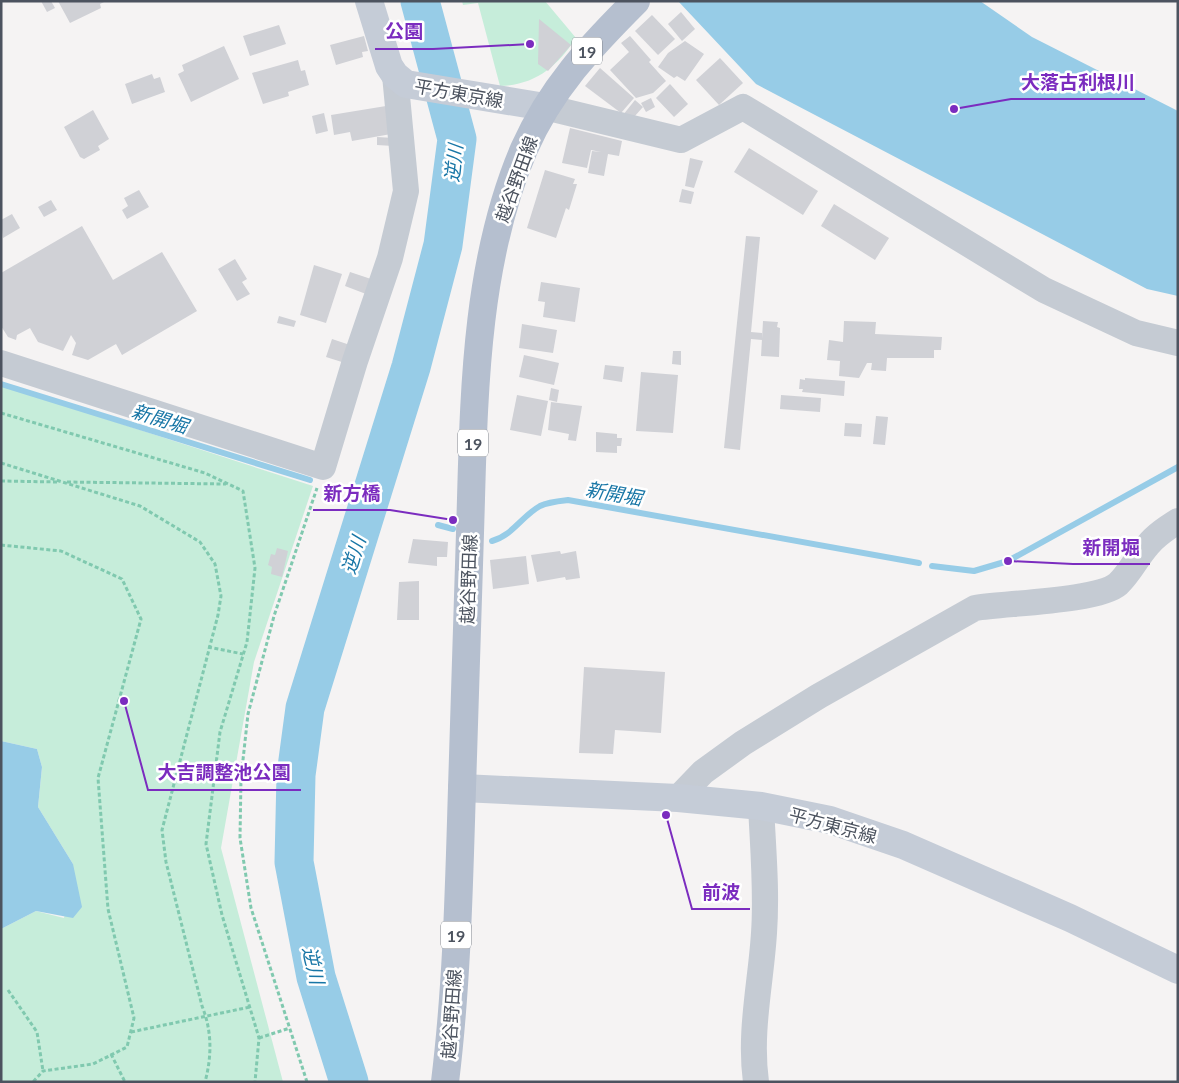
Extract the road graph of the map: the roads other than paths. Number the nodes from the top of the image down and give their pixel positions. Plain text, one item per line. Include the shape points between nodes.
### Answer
1 (369, 1) edge
2 (636, 1) edge
3 (395, 76) junction
4 (545, 107) junction
5 (1178, 343) edge
6 (1, 363) edge
7 (1178, 521) edge
8 (462, 788) junction
9 (678, 798) junction
10 (762, 806) junction
11 (1178, 970) edge
12 (446, 1082) edge
13 (756, 1082) edge

1 - 3 main road, 平方東京線
2 - 4 main road, 越谷野田線 / 19 via 569,72
3 - 4 main road, 平方東京線 via 406,84 432,90
3 - 6 street via 406,191 390,258 323,467
4 - 5 street via 681,140 744,107 1044,290 1136,333
4 - 8 main road, 越谷野田線 / 19 via 524,150 506,202 493,247 484,300 472,457
7 - 9 street via 1148,545 1117,585 1094,594 975,608 742,743 703,772
8 - 9 main road, 平方東京線
8 - 12 main road, 越谷野田線 / 19
9 - 10 main road, 平方東京線
10 - 11 main road, 平方東京線 via 830,820 903,845 1070,918
10 - 13 street via 765,932 756,1004

